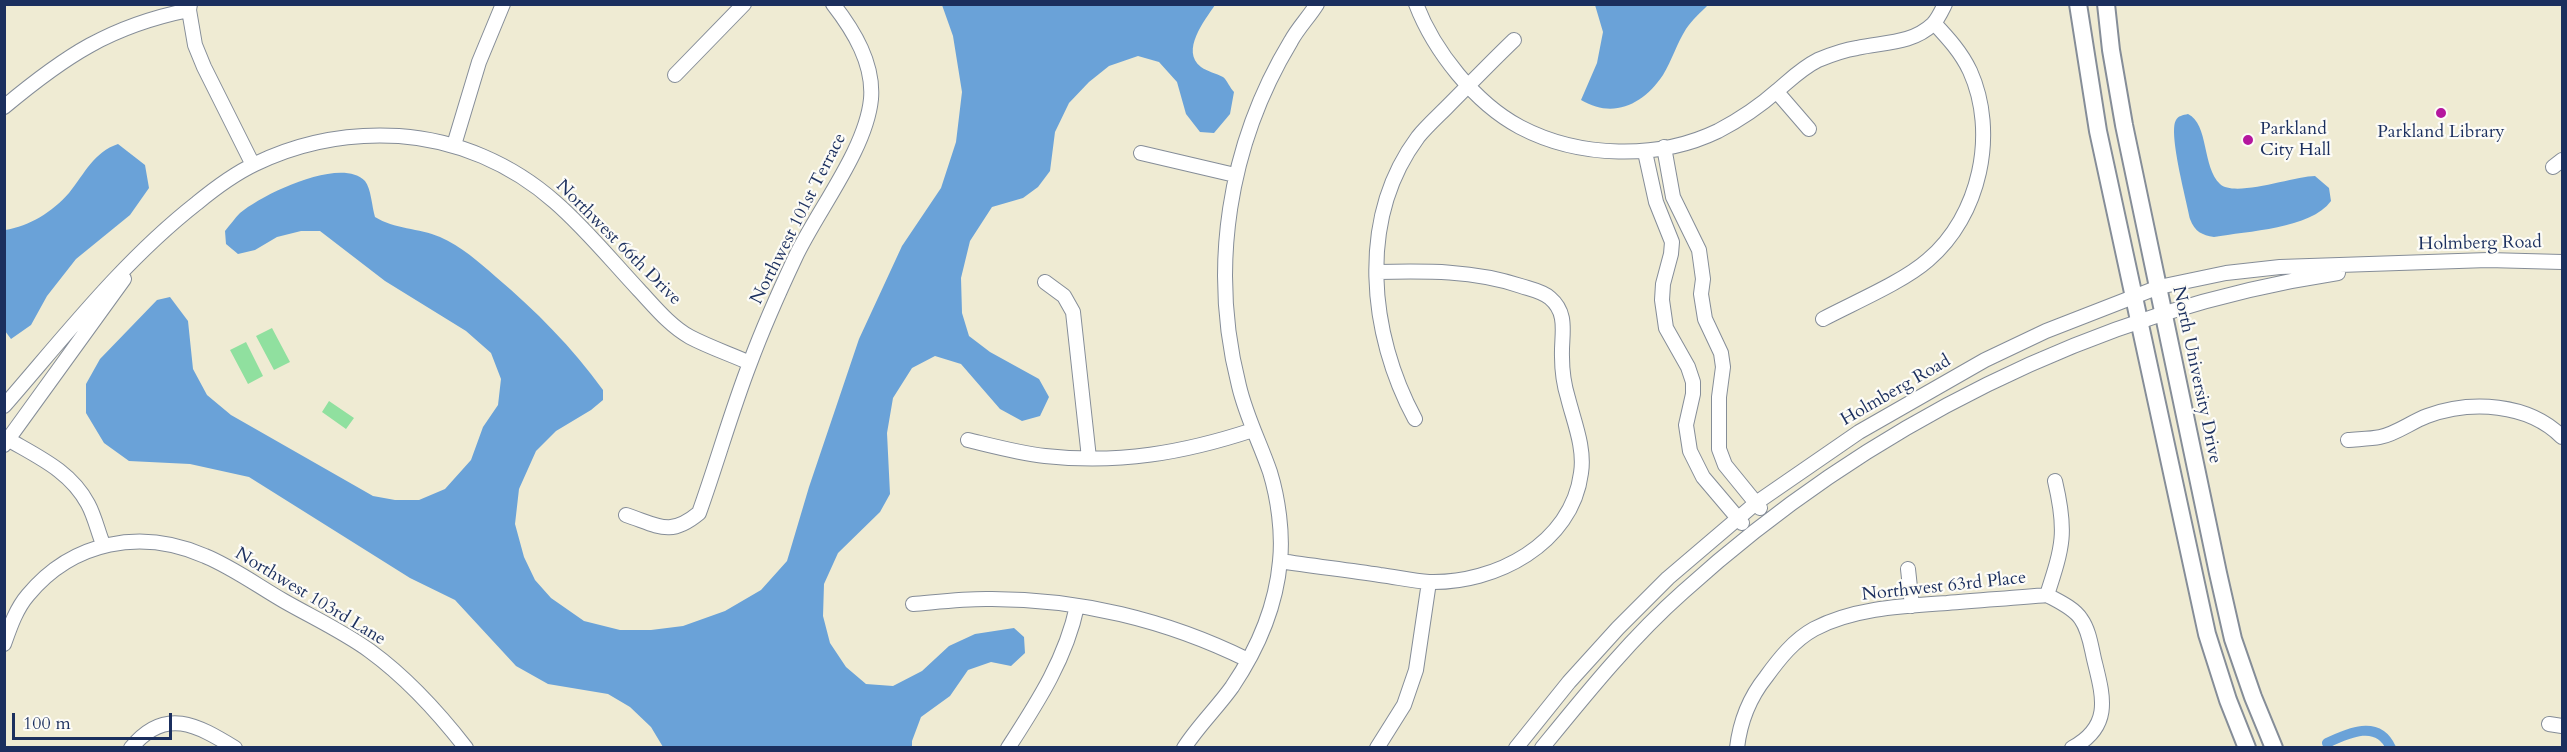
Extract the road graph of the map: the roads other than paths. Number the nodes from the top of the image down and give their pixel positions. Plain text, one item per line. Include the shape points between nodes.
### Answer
1 (503, 4) edge
2 (744, 4) edge
3 (833, 4) edge
4 (1317, 4) edge
5 (1416, 4) edge
6 (1945, 4) edge
7 (2078, 4) edge
8 (2106, 4) edge
9 (189, 7) edge
10 (1934, 23) junction
11 (1514, 40) dead end
12 (675, 75) dead end
13 (1468, 85) junction
14 (1777, 92) junction
15 (4, 106) edge
16 (1809, 129) dead end
17 (454, 145) junction
18 (1664, 147) junction
19 (1645, 152) junction
20 (1141, 153) dead end
21 (253, 165) junction
22 (1235, 175) junction
23 (140, 254) junction
24 (2562, 262) edge
25 (2397, 264) junction
26 (1377, 272) junction
27 (1045, 282) dead end
28 (2158, 287) junction
29 (2133, 296) junction
30 (2164, 312) junction
31 (1823, 319) dead end
32 (2139, 322) junction
33 (750, 363) junction
34 (4, 406) edge
35 (1415, 419) dead end
36 (1253, 430) junction
37 (2562, 437) edge
38 (968, 440) dead end
39 (2348, 440) dead end
40 (6, 441) edge
41 (1089, 458) junction
42 (2055, 480) dead end
43 (1756, 502) junction
44 (626, 515) dead end
45 (1738, 518) junction
46 (1770, 518) junction
47 (1750, 534) junction
48 (103, 544) junction
49 (1280, 561) junction
50 (1908, 569) dead end
51 (1429, 582) junction
52 (2047, 595) junction
53 (913, 604) dead end
54 (1077, 606) junction
55 (1912, 606) junction
56 (4, 644) edge
57 (1248, 660) junction
58 (131, 747) edge
59 (236, 747) edge
60 (466, 747) edge
61 (1008, 747) edge
62 (1184, 747) edge
63 (1377, 747) edge
64 (1516, 747) edge
65 (1542, 747) edge
66 (1737, 747) edge
67 (2072, 747) edge
68 (2247, 747) edge
69 (2274, 747) edge

1 - 17 street via 479,62
2 - 12 street
3 - 33 street, Northwest 101st Terrace via 862,49 871,99 864,129 796,257
4 - 22 street via 1291,41 1268,86 1248,130
5 - 13 street via 1438,51
6 - 10 street
7 - 29 main road via 2098,131
8 - 28 main road, North University Drive via 2110,50
9 - 15 street via 111,33 44,74
9 - 21 street via 195,45
10 - 14 street via 1913,37 1854,48 1816,61
10 - 31 street via 1956,47 1970,71 1984,122 1982,152 1970,203 1946,241 1927,261
11 - 13 street
13 - 19 street via 1519,126 1550,140 1582,148
13 - 26 street via 1418,136 1402,160 1386,198 1378,235
14 - 16 street
14 - 18 street via 1717,131
17 - 21 street, Northwest 66th Drive via 375,135 329,138
17 - 33 street, Northwest 66th Drive via 524,178 556,202 660,313 689,336
18 - 19 street
18 - 43 street via 1673,197 1699,250 1705,319 1721,353 1719,449 1725,465
19 - 45 street via 1656,202 1672,242 1662,300 1666,328 1693,382 1686,425 1690,451 1703,477
20 - 22 street
21 - 23 street, Northwest 66th Drive via 188,210
22 - 36 street via 1223,281 1239,388
23 - 34 street, Northwest 66th Drive
23 - 40 street, Northwest 66th Drive via 105,308
24 - 25 street, Holmberg Road
25 - 28 street, Holmberg Road via 2280,267
25 - 30 street, Holmberg Road via 2290,280
26 - 35 street via 1378,314 1387,353
26 - 51 street via 1484,275 1548,297 1559,308 1564,323 1564,386 1580,441 1582,471 1578,495 1564,520 1521,559 1494,572 1463,580
27 - 41 street via 1064,296 1073,312
28 - 29 street, Holmberg Road
28 - 30 main road, North University Drive
29 - 32 main road
29 - 43 street, Holmberg Road via 1985,360 1859,432
30 - 32 street, Holmberg Road
30 - 69 main road, North University Drive via 2233,639
32 - 46 street, Holmberg Road via 2062,349 1995,380 1871,451
32 - 68 main road via 2207,634
33 - 44 street, Northwest 101st Terrace via 699,513 684,525 666,529
36 - 41 street via 1205,446 1160,454
36 - 49 street via 1270,473 1279,524
37 - 39 street via 2521,413 2467,406 2424,417 2382,437
38 - 41 street via 1044,456
40 - 48 street via 52,464 72,483 88,504
42 - 52 street via 2064,532
43 - 45 street, Holmberg Road
43 - 46 street
45 - 47 street
45 - 64 street, Holmberg Road via 1668,578 1618,628
46 - 47 street, Holmberg Road
47 - 65 street, Holmberg Road via 1681,593 1583,697
48 - 56 street, Northwest 103rd Lane via 46,576 27,597
48 - 60 street, Northwest 103rd Lane via 161,543 204,555 370,651 435,711
49 - 51 street
49 - 57 street via 1265,628
50 - 55 street
51 - 63 street via 1416,670 1404,705
52 - 55 street, Northwest 63rd Place
52 - 67 street via 2081,618 2088,632 2103,698 2095,729
53 - 54 street via 987,599
54 - 57 street via 1111,610 1166,626
54 - 61 street via 1071,636 1039,700
55 - 66 street, Northwest 63rd Place via 1841,618 1813,630 1781,655 1748,707
57 - 62 street via 1232,688
58 - 59 street via 142,734 159,725 178,722 198,726

